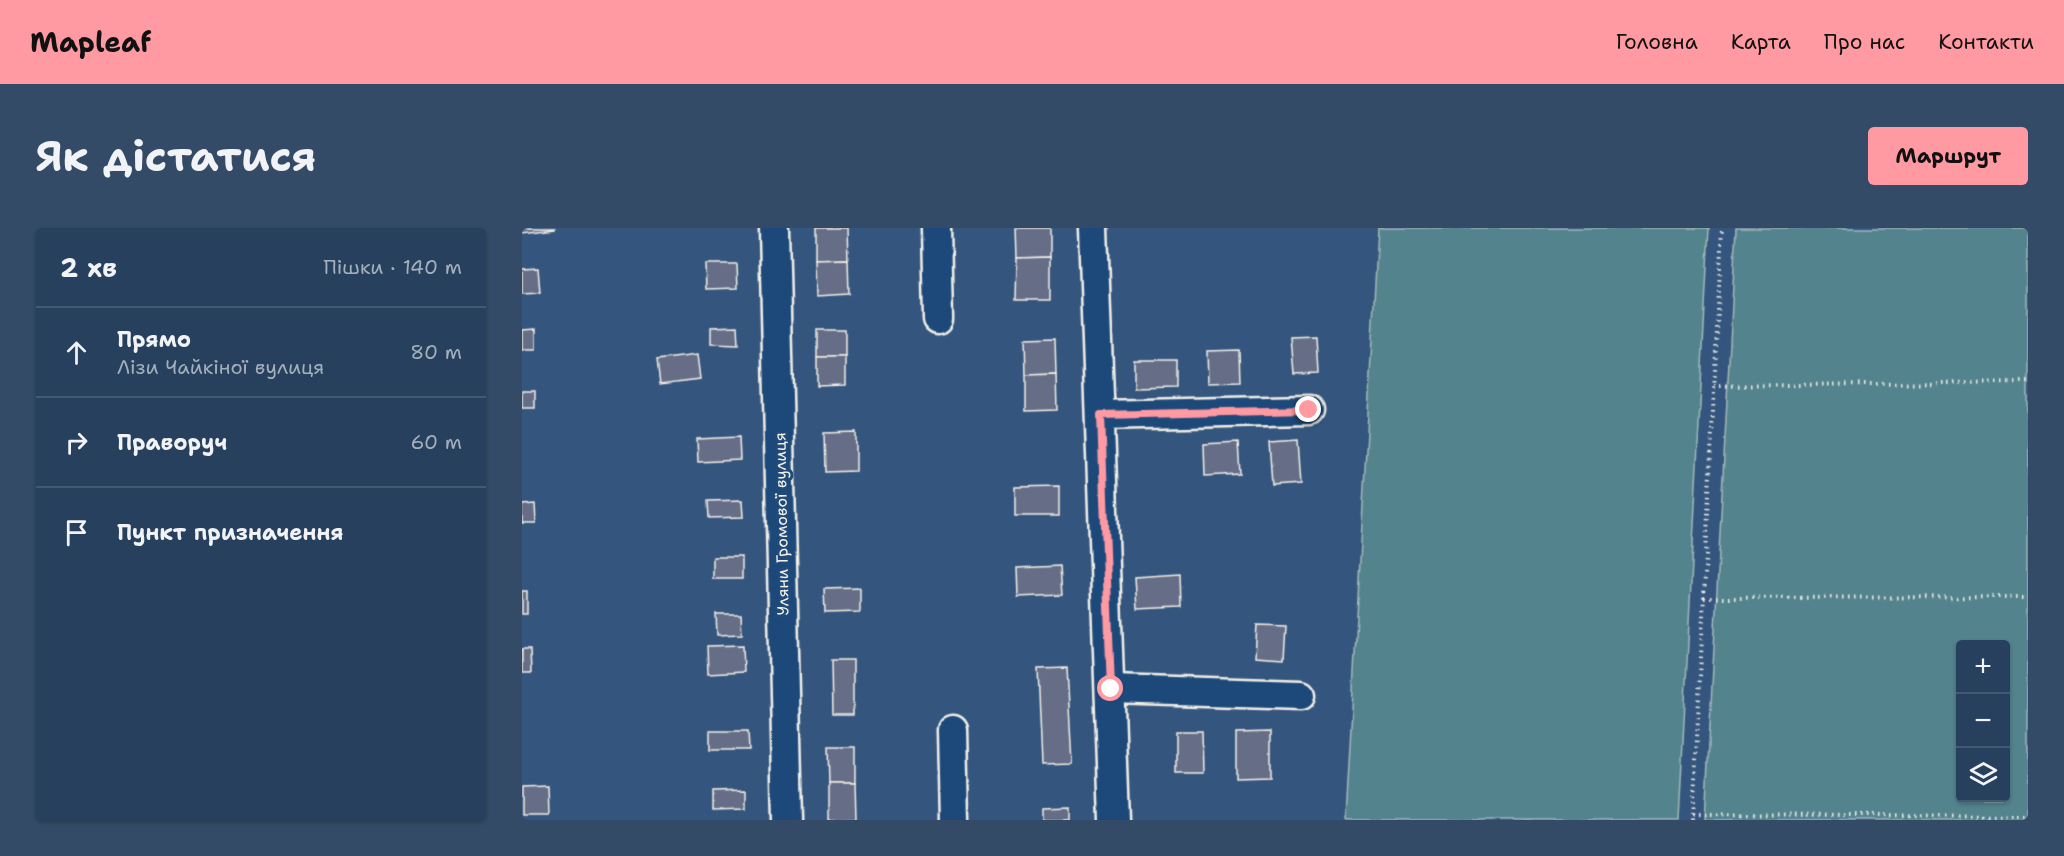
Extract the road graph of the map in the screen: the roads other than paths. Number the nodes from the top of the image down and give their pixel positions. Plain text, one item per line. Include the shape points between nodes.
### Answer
1 (774, 228) edge
2 (936, 228) edge
3 (1093, 228) edge
4 (938, 319) dead end
5 (1309, 410) dead end
6 (1101, 415) junction
7 (1111, 689) junction
8 (1301, 695) dead end
9 (953, 730) dead end
10 (788, 820) edge
11 (956, 820) edge
12 (1114, 820) edge

1 - 10 street, Уляни Громової вулиця
2 - 4 street
3 - 6 street
5 - 6 street
6 - 7 street
7 - 8 street
7 - 12 street
9 - 11 street

